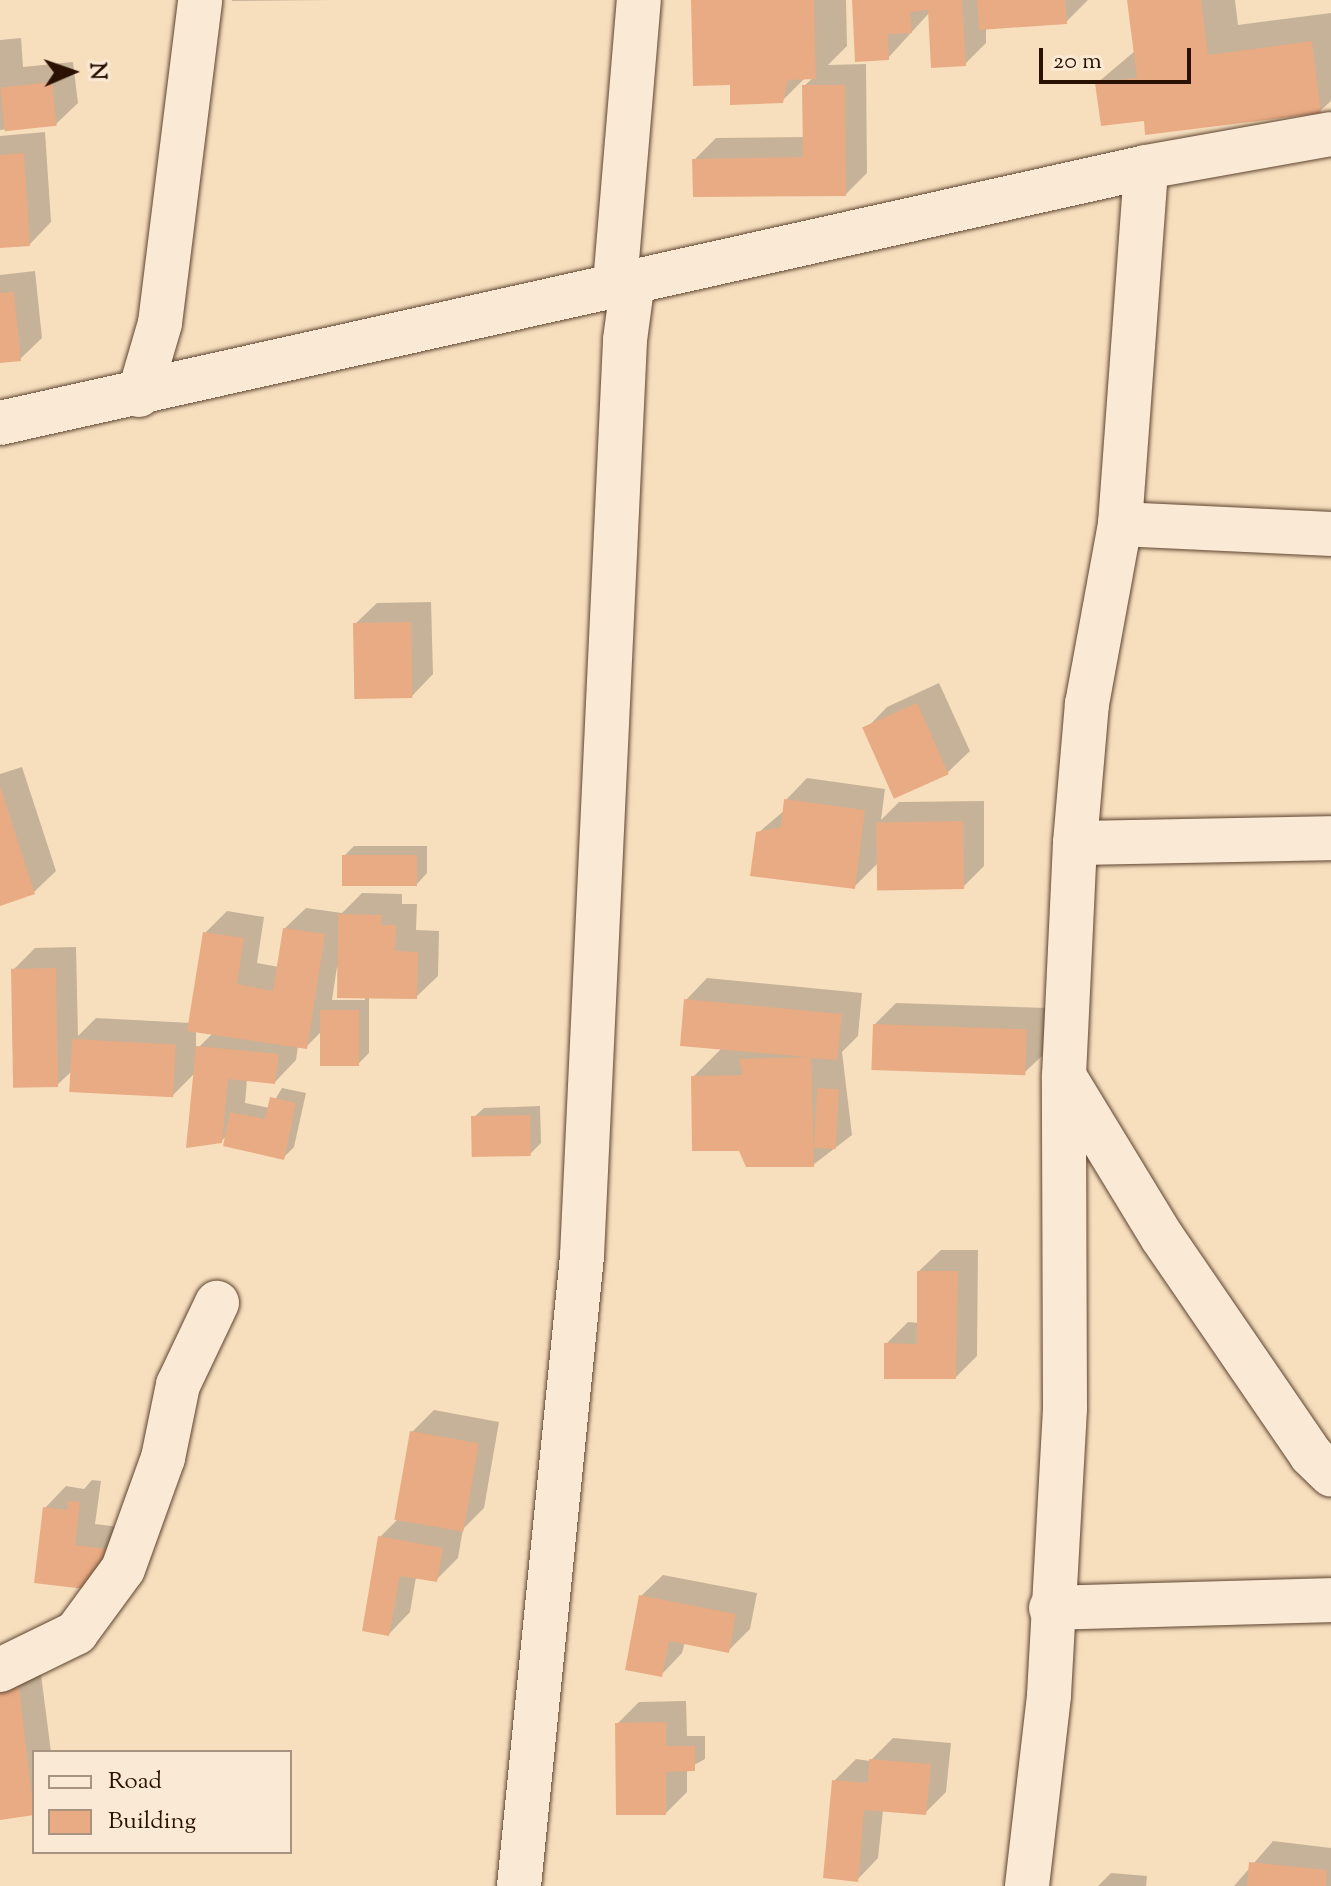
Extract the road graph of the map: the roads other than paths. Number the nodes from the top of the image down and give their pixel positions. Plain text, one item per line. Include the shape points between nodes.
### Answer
1 (200, 0) edge
2 (639, 0) edge
3 (1331, 134) edge
4 (1146, 167) junction
5 (624, 282) junction
6 (139, 395) junction
7 (0, 423) edge
8 (1120, 524) junction
9 (1331, 534) edge
10 (1331, 838) edge
11 (1075, 843) junction
12 (1064, 1076) junction
13 (217, 1303) dead end
14 (1331, 1474) edge
15 (1331, 1600) edge
16 (1051, 1608) junction
17 (0, 1670) edge
18 (519, 1886) edge
19 (1027, 1886) edge

1 - 6 street via 160,323
2 - 5 street
3 - 4 street
4 - 5 street
4 - 8 street
5 - 6 street
5 - 18 street via 582,1256
6 - 7 street
8 - 9 street
8 - 11 street via 1087,704
10 - 11 street
11 - 12 street
12 - 14 street via 1162,1237 1311,1455
12 - 16 street via 1065,1408
13 - 17 street via 178,1385 163,1458 123,1569 76,1633
15 - 16 street
16 - 19 street via 1049,1695

